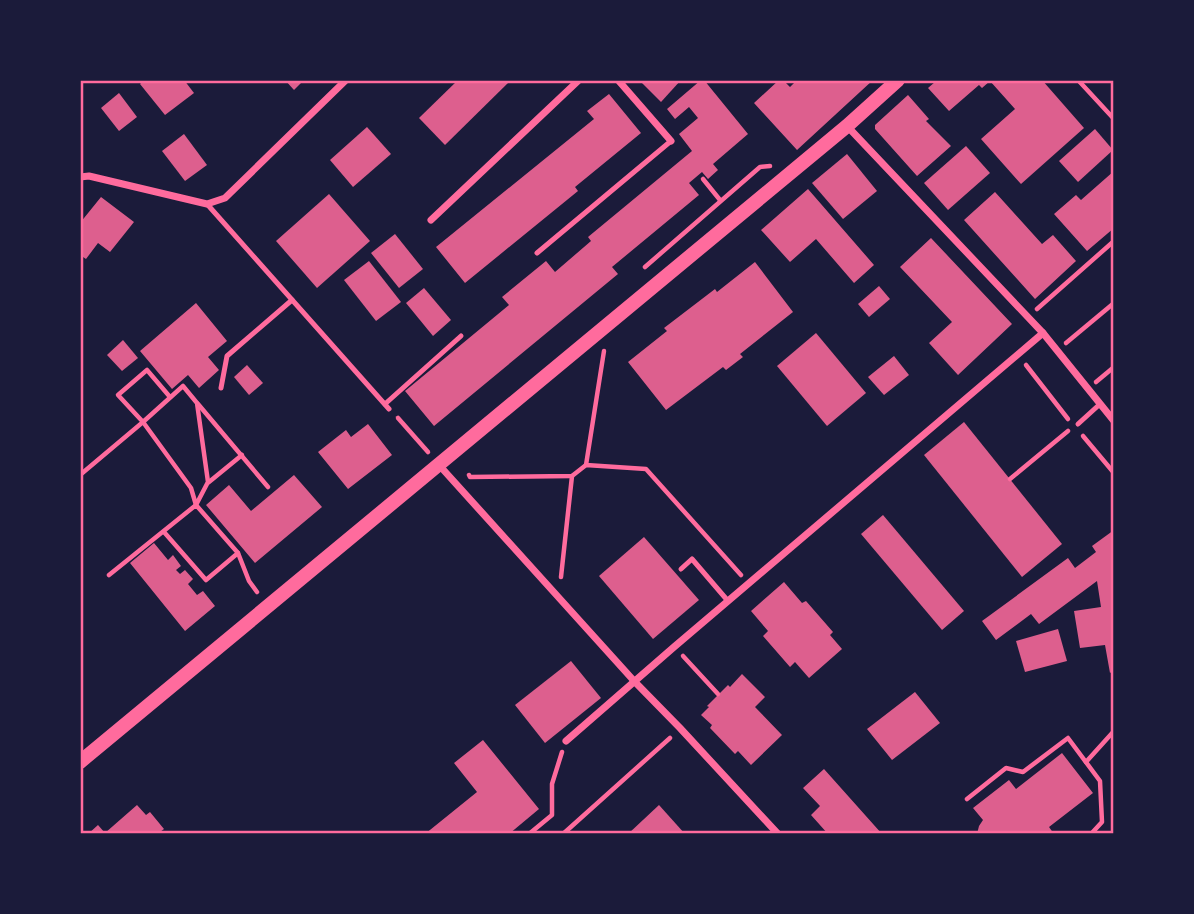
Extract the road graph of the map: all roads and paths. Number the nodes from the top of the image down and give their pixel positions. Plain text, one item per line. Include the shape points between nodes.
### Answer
1 (346, 80) edge
2 (579, 80) edge
3 (618, 80) edge
4 (898, 80) edge
5 (1078, 80) edge
6 (1114, 119) edge
7 (846, 126) junction
8 (671, 141) joint
9 (80, 177) edge
10 (702, 179) dead end
11 (720, 200) dead end
12 (207, 204) junction
13 (431, 220) dead end
14 (1114, 241) edge
15 (537, 253) dead end
16 (292, 300) junction
17 (1114, 303) edge
18 (1036, 310) dead end
19 (1042, 333) junction
20 (461, 336) dead end
21 (1065, 344) dead end
22 (593, 355) dead end
23 (1114, 368) edge
24 (1096, 383) dead end
25 (221, 388) dead end
26 (170, 397) junction
27 (197, 403) junction
28 (1100, 404) junction
29 (387, 407) junction
30 (1114, 421) edge
31 (143, 422) junction
32 (1078, 424) joint
33 (428, 452) dead end
34 (242, 455) junction
35 (439, 465) junction
36 (586, 465) junction
37 (464, 470) dead end
38 (80, 475) edge
39 (572, 476) junction
40 (1010, 479) dead end
41 (208, 482) junction
42 (268, 486) dead end
43 (196, 505) junction
44 (164, 532) junction
45 (238, 553) junction
46 (681, 569) dead end
47 (109, 575) dead end
48 (741, 575) dead end
49 (561, 577) dead end
50 (257, 592) dead end
51 (728, 601) junction
52 (683, 655) dead end
53 (635, 682) junction
54 (718, 694) dead end
55 (1114, 731) edge
56 (670, 737) dead end
57 (566, 741) joint
58 (80, 762) edge
59 (1086, 762) junction
60 (967, 799) dead end
61 (529, 834) edge
62 (563, 834) edge
63 (778, 834) edge
64 (1091, 834) edge

1 - 12 street via 225,198
2 - 13 street
3 - 8 street
4 - 7 main road
5 - 6 path
7 - 19 street
7 - 35 main road
8 - 15 lane
9 - 12 street
10 - 11 path
12 - 16 lane
14 - 18 path
16 - 25 lane via 227,356
16 - 29 lane
17 - 21 path
19 - 28 street
19 - 51 street
20 - 29 lane
22 - 36 path via 604,346
23 - 24 path
26 - 27 path via 183,386
26 - 31 path
26 - 31 path via 147,370 118,395
27 - 34 path
27 - 41 path
28 - 30 street
28 - 32 lane
29 - 33 path
31 - 38 path
31 - 43 path via 191,488
32 - 40 path
34 - 41 path
34 - 42 path
35 - 53 street
35 - 58 main road
36 - 39 path
36 - 48 path via 646,468
37 - 39 path via 470,477
39 - 49 path
41 - 43 path
43 - 44 path
43 - 45 path
44 - 45 path via 206,580
44 - 47 path
45 - 50 path
46 - 51 lane via 692,559
51 - 53 street
52 - 54 path
53 - 57 street
53 - 63 street
55 - 59 path
56 - 62 path
57 - 61 path via 552,783 552,815
59 - 60 path via 1068,738 1023,772 1006,768
59 - 64 path via 1100,781 1102,822

